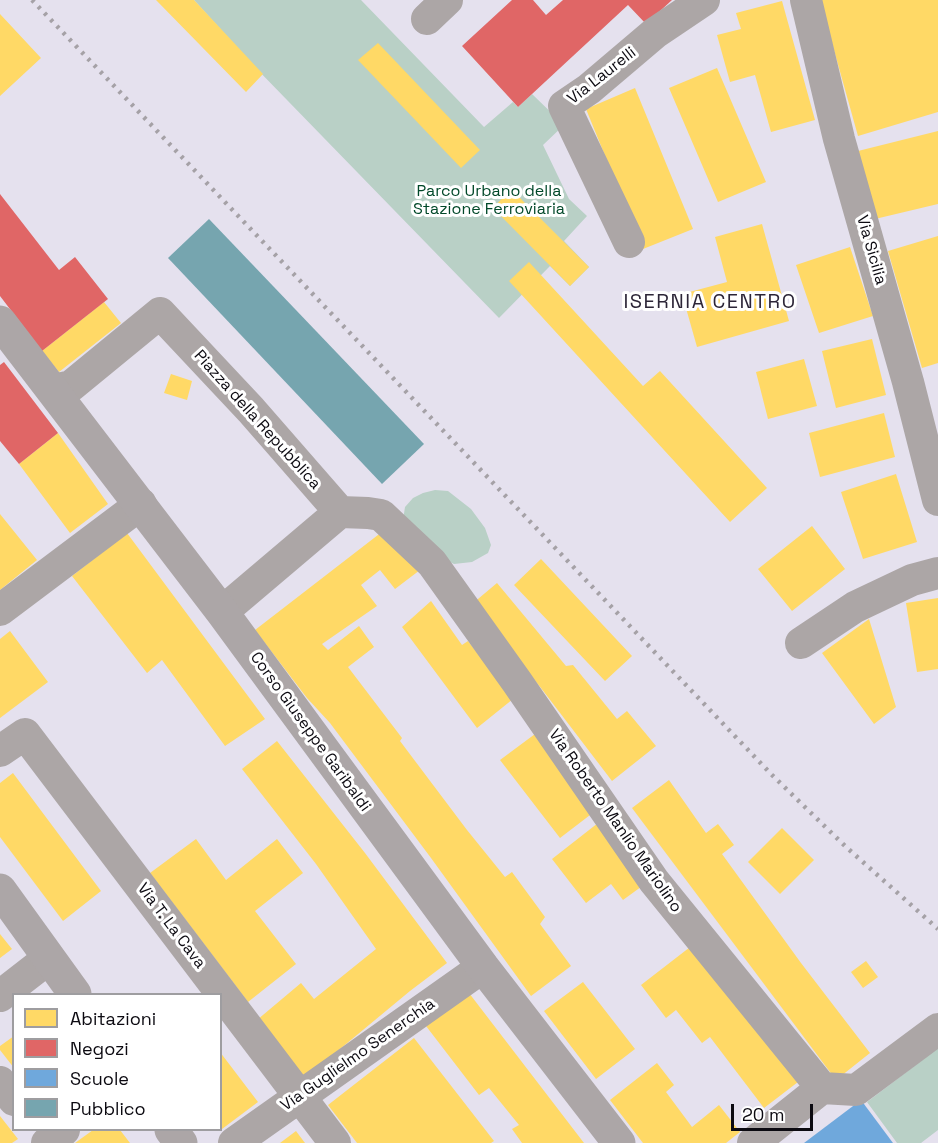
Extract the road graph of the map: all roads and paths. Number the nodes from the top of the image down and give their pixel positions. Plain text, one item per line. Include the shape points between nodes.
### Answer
1 (704, 0) edge
2 (806, 0) edge
3 (629, 242) dead end
4 (0, 322) edge
5 (53, 390) junction
6 (938, 500) edge
7 (141, 504) junction
8 (340, 512) junction
9 (938, 573) edge
10 (0, 609) edge
11 (222, 612) junction
12 (801, 643) dead end
13 (0, 751) edge
14 (0, 890) edge
15 (49, 958) junction
16 (483, 967) junction
17 (74, 993) edge
18 (222, 993) edge
19 (222, 993) edge
20 (0, 996) edge
21 (938, 1029) edge
22 (0, 1082) edge
23 (822, 1088) junction
24 (300, 1096) junction
25 (12, 1097) edge
26 (36, 1131) edge
27 (63, 1131) edge
28 (172, 1131) edge
29 (46, 1143) edge
30 (181, 1143) edge
31 (234, 1143) edge
32 (335, 1143) edge
33 (619, 1143) edge
34 (753, 1143) edge

1 - 3 street, Via Laurelli via 655,33 564,106
2 - 6 street, Via Sicilia via 839,139
4 - 5 main road, Corso Giuseppe Garibaldi
5 - 7 main road, Corso Giuseppe Garibaldi
5 - 8 street, Piazza della Repubblica via 70,386 160,313
7 - 10 street
7 - 11 main road, Corso Giuseppe Garibaldi
8 - 11 street
8 - 23 street, Via Roberto Manlio Mariolino via 381,515 432,563 654,881
9 - 12 street via 912,580 855,607
11 - 16 main road, Corso Giuseppe Garibaldi
13 - 19 street, Via T. La Cava via 25,734
14 - 15 main road
15 - 17 main road
15 - 20 street
16 - 24 street, Via Guglielmo Senerchia
16 - 33 main road, Corso Giuseppe Garibaldi
18 - 24 street, Via T. La Cava
21 - 23 street via 856,1090
22 - 25 street
23 - 34 street
24 - 31 street, Via Guglielmo Senerchia
24 - 32 street, Via T. La Cava
26 - 29 street
27 - 29 street
28 - 30 main road

